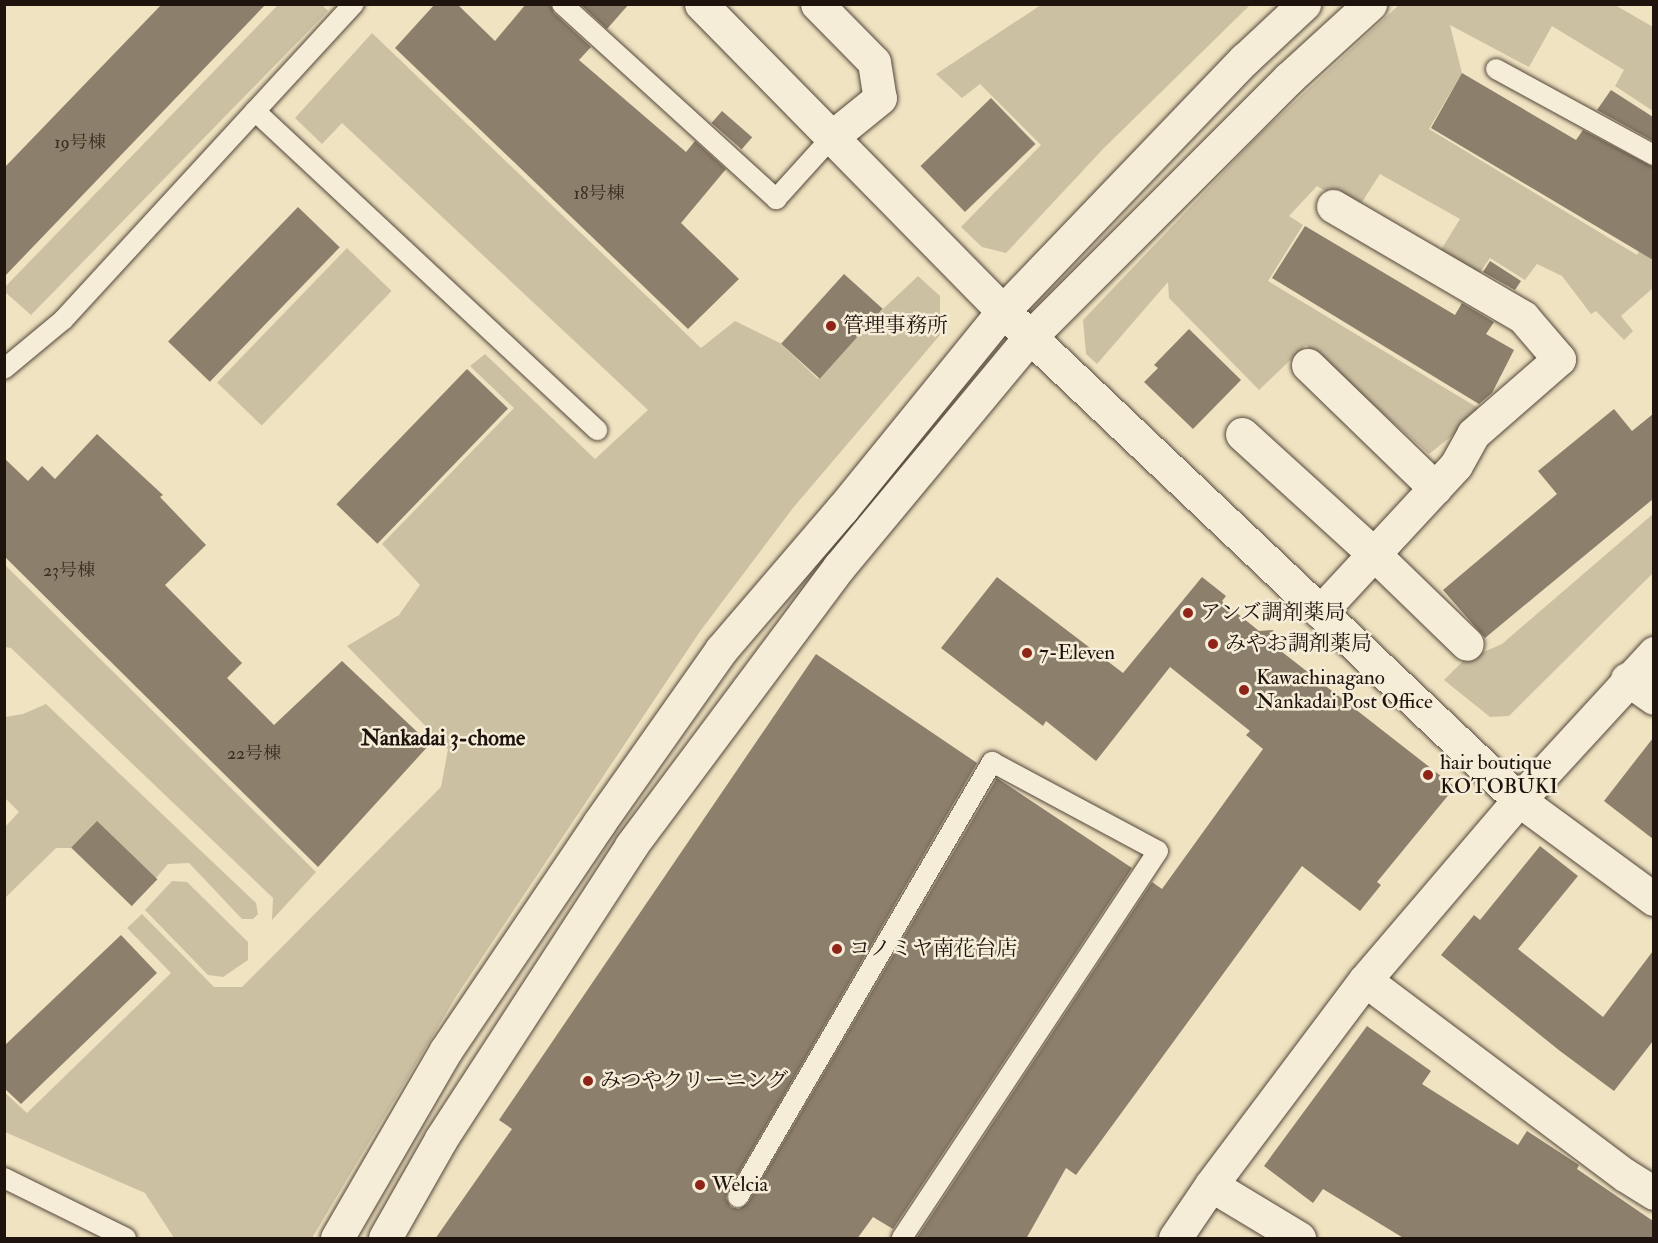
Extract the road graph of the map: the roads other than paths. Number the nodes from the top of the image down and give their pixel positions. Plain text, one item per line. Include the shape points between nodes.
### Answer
1 (354, 4) edge
2 (562, 4) edge
3 (701, 4) edge
4 (817, 4) edge
5 (1304, 4) edge
6 (1370, 4) edge
7 (1496, 69) dead end
8 (255, 111) junction
9 (833, 136) junction
10 (1653, 155) edge
11 (1333, 206) dead end
12 (1002, 311) junction
13 (1030, 337) junction
14 (1308, 365) dead end
15 (4, 369) edge
16 (597, 430) dead end
17 (1242, 434) dead end
18 (1435, 488) junction
19 (1374, 554) junction
20 (1320, 612) junction
21 (1467, 644) dead end
22 (1653, 653) edge
23 (1628, 679) junction
24 (1653, 698) edge
25 (1519, 800) junction
26 (1653, 899) edge
27 (1365, 980) junction
28 (4, 1178) edge
29 (1211, 1185) junction
30 (1653, 1193) edge
31 (738, 1197) dead end
32 (126, 1239) edge
33 (337, 1239) edge
34 (385, 1239) edge
35 (902, 1239) edge
36 (1175, 1239) edge
37 (1299, 1239) edge

1 - 8 lane
2 - 9 lane via 776,199
3 - 9 street
4 - 9 street via 874,62 880,99
5 - 12 street via 1245,59
6 - 13 street via 1289,78
7 - 10 lane
8 - 15 lane via 63,320
8 - 16 lane
9 - 12 street
11 - 18 street via 1523,317 1559,359 1473,434 1456,465
12 - 13 street
12 - 33 street via 842,509 721,650 447,1050
13 - 20 street
13 - 34 street via 839,567 631,846 441,1139
14 - 18 street
17 - 19 street
18 - 19 street
19 - 20 street
19 - 21 street
20 - 25 street
22 - 23 street
23 - 24 street
23 - 25 street
25 - 26 street
25 - 27 street
27 - 29 street
27 - 30 street
28 - 32 lane
29 - 36 street
29 - 37 street
31 - 35 lane via 992,762 1158,851

